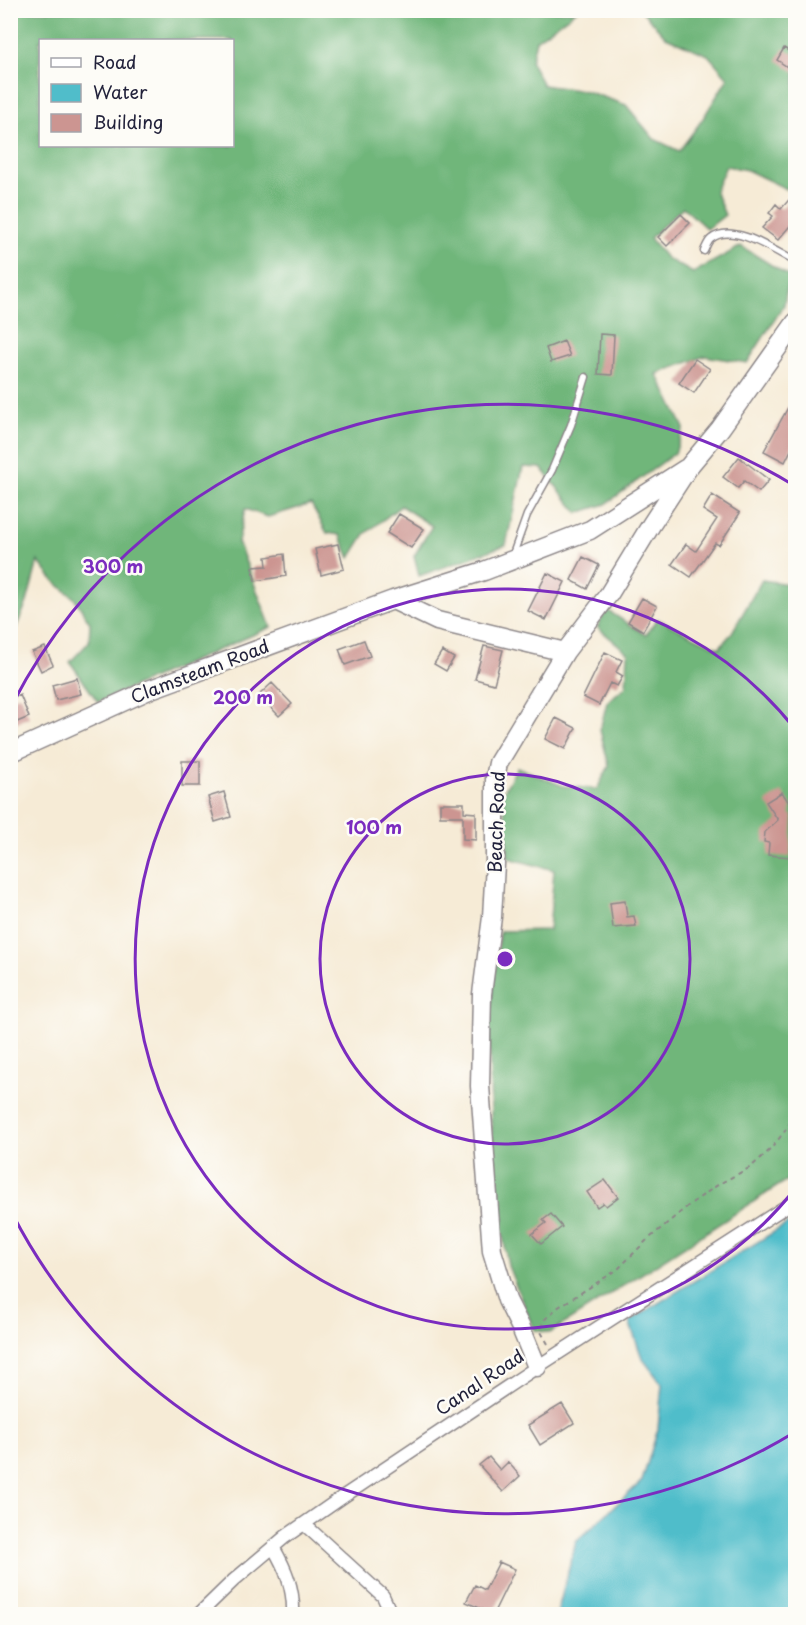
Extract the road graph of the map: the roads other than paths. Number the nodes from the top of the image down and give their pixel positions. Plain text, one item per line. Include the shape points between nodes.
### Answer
1 (704, 251) dead end
2 (795, 262) edge
3 (795, 322) edge
4 (586, 377) dead end
5 (690, 465) junction
6 (511, 560) junction
7 (393, 600) junction
8 (565, 652) junction
9 (10, 753) edge
10 (795, 1200) edge
11 (537, 1367) junction
12 (304, 1524) junction
13 (273, 1547) junction
14 (199, 1614) edge
15 (293, 1614) edge
16 (392, 1614) edge

1 - 2 lane via 711,239 723,233 745,235
3 - 5 street, Beach Road
4 - 6 lane via 572,424 527,515
5 - 6 street, Clamsteam Road via 590,530
5 - 8 street, Beach Road via 609,594
6 - 7 street, Clamsteam Road
7 - 8 street via 437,621
7 - 9 street, Clamsteam Road via 151,689
8 - 11 street, Beach Road via 498,763 492,916 482,994 480,1086 492,1251 507,1300
10 - 11 street, Canal Road
11 - 12 street, Canal Road
12 - 13 street, Canal Road
12 - 16 street via 383,1596
13 - 14 street, Canal Road
13 - 15 street via 285,1569

